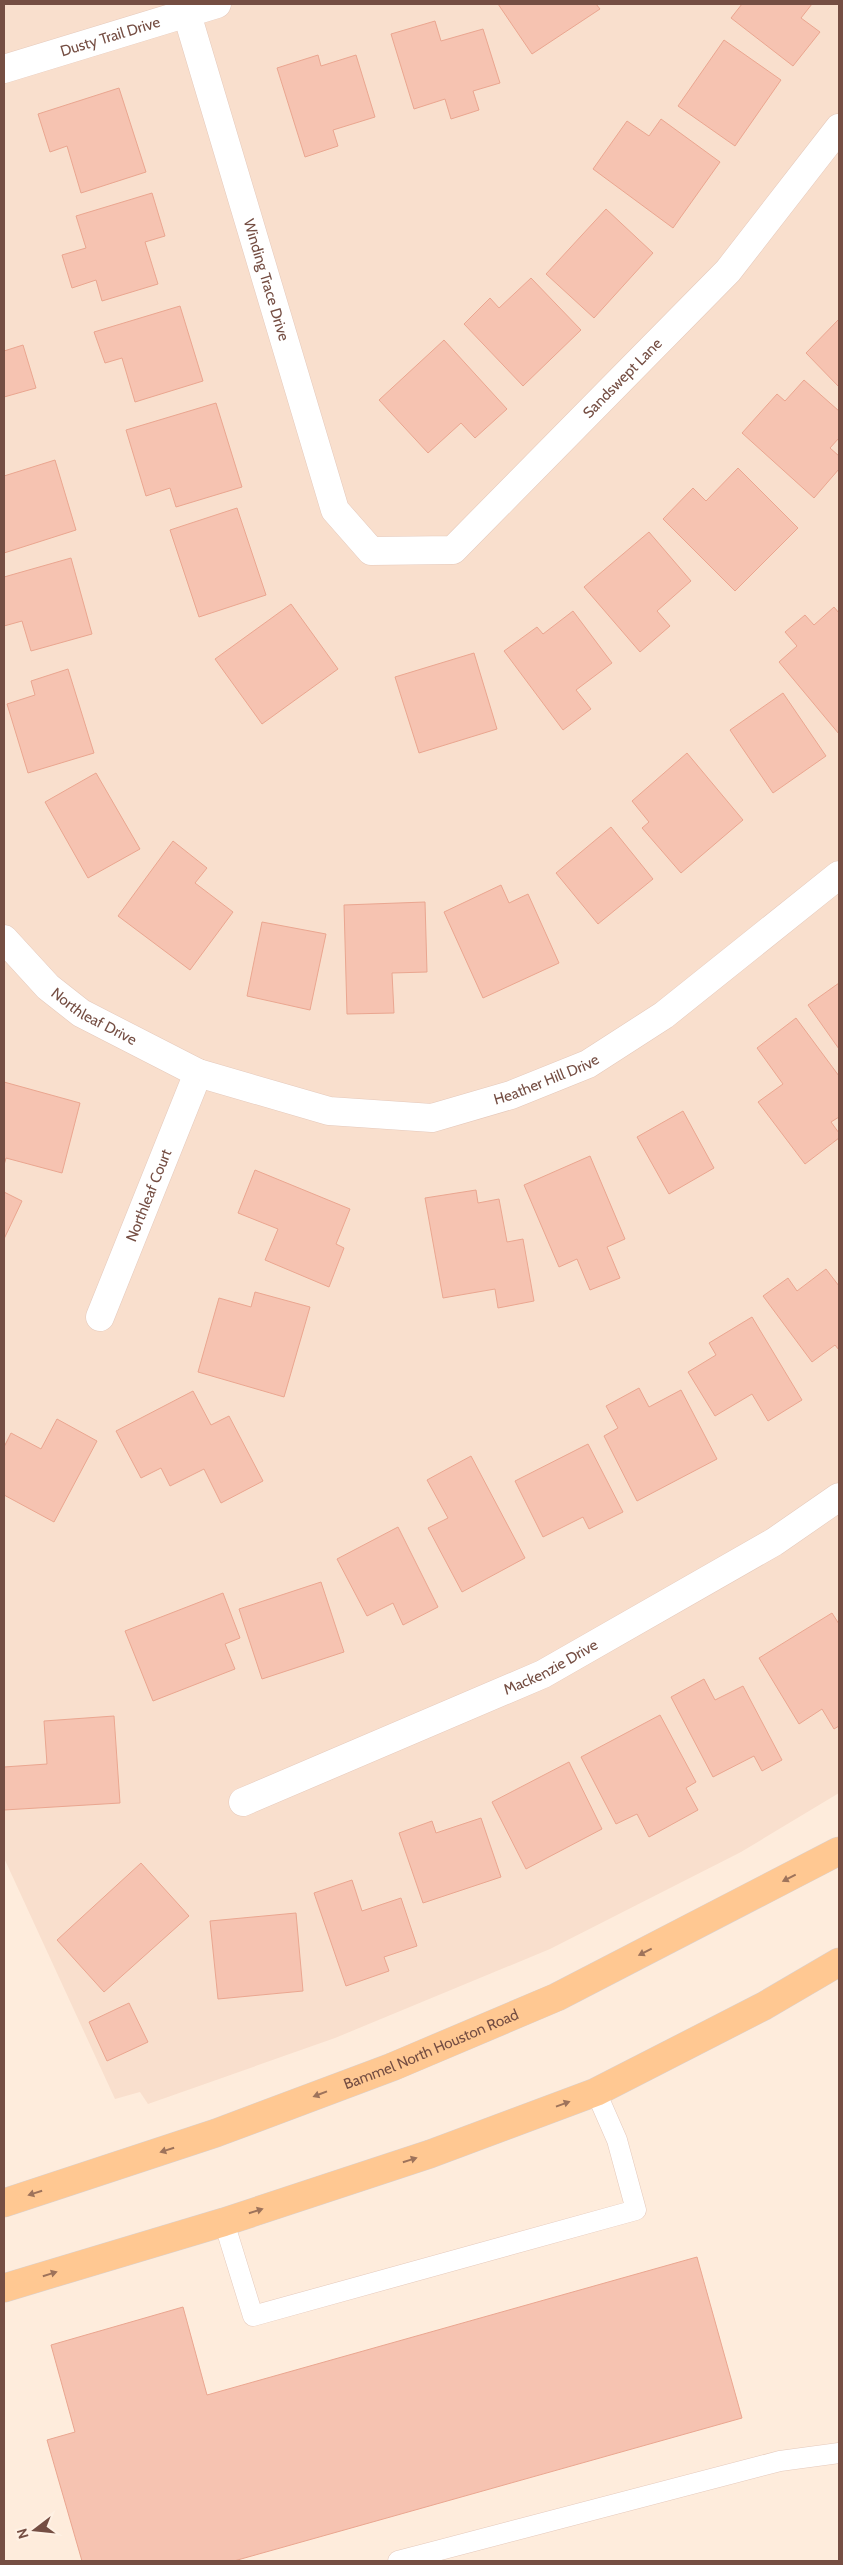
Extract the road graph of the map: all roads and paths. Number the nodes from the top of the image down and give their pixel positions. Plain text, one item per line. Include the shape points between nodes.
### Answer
1 (217, 4) edge
2 (185, 8) edge
3 (4, 69) edge
4 (839, 128) edge
5 (366, 545) joint
6 (839, 875) edge
7 (4, 939) edge
8 (198, 1073) junction
9 (100, 1317) dead end
10 (839, 1497) edge
11 (243, 1802) dead end
12 (839, 1851) edge
13 (839, 1962) edge
14 (596, 2092) junction
15 (4, 2203) edge
16 (224, 2222) junction
17 (4, 2288) edge
18 (839, 2452) edge
19 (398, 2561) edge

1 - 2 street, Dusty Trail Drive
2 - 3 street, Dusty Trail Drive
2 - 5 street, Winding Trace Drive via 335,510
4 - 5 street, Sandswept Lane via 728,271 453,550 372,552
6 - 8 street, Heather Hill Drive via 664,1016 588,1064 512,1095 422,1118 329,1111
7 - 8 street, Northleaf Drive via 48,987 81,1013
8 - 9 street, Northleaf Court
10 - 11 street, Mackenzie Drive via 774,1542 544,1674
12 -> 15 main road, Bammel North Houston Road via 557,1997 392,2067 216,2133
13 - 14 main road via 764,2006
16 -> 14 main road via 430,2154
14 - 16 lane via 617,2140 636,2210 253,2316
17 -> 16 main road
18 - 19 lane via 780,2461

